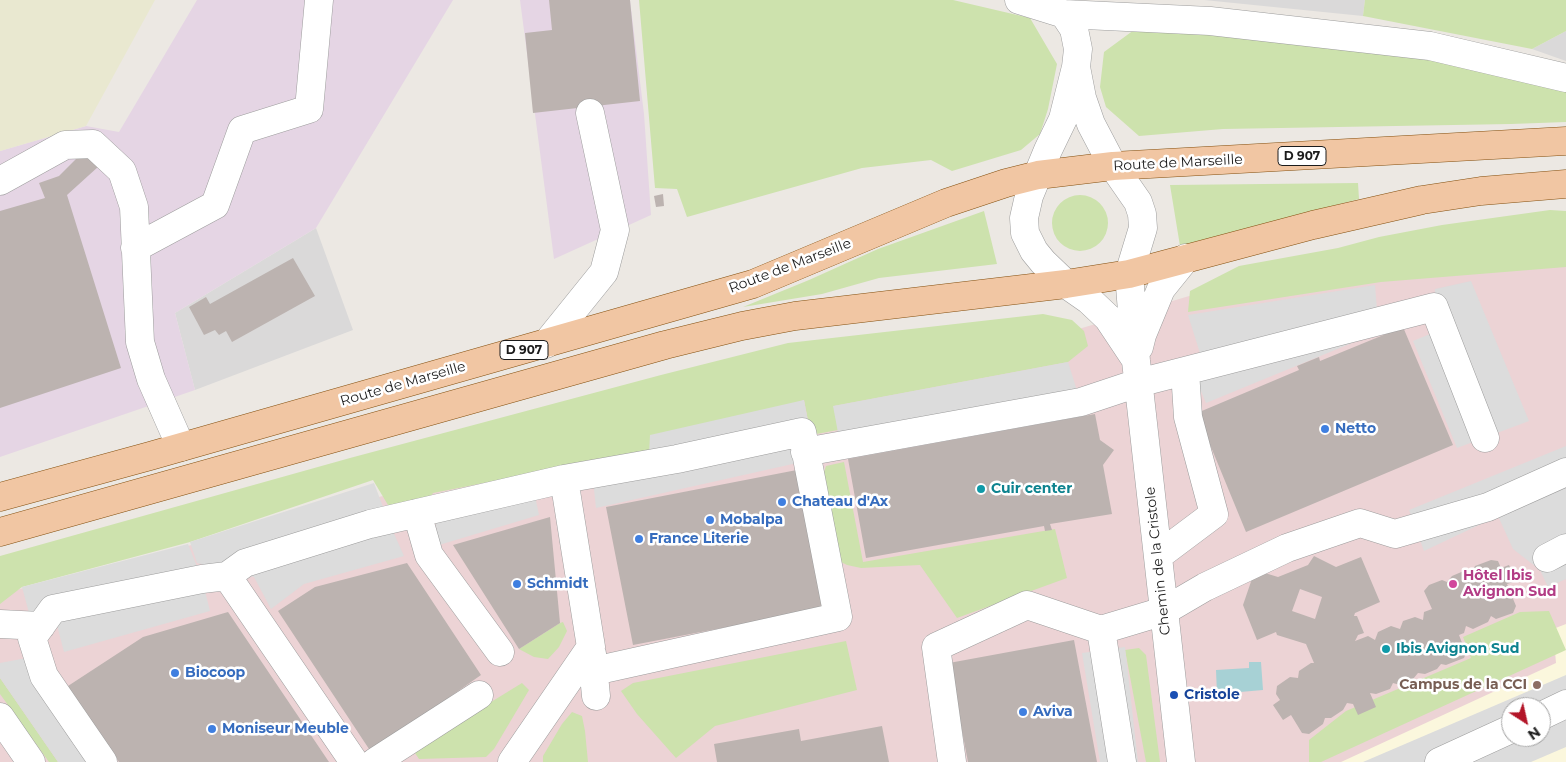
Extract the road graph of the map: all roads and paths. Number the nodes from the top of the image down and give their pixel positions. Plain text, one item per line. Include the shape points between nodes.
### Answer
1 (319, 0) edge
2 (1019, 0) edge
3 (1064, 14) junction
4 (1076, 67) junction
5 (1566, 78) edge
6 (590, 113) dead end
7 (1566, 141) edge
8 (1113, 166) junction
9 (1038, 175) junction
10 (0, 181) edge
11 (1566, 184) edge
12 (135, 248) junction
13 (1186, 258) junction
14 (1129, 274) junction
15 (1066, 284) junction
16 (546, 344) junction
17 (1185, 371) junction
18 (1137, 372) junction
19 (1484, 438) dead end
20 (181, 448) junction
21 (806, 452) junction
22 (1566, 472) edge
23 (564, 479) junction
24 (0, 497) edge
25 (417, 513) junction
26 (0, 532) edge
27 (1158, 556) junction
28 (227, 576) junction
29 (1164, 611) junction
30 (0, 624) edge
31 (41, 626) junction
32 (1101, 630) junction
33 (500, 652) dead end
34 (594, 671) junction
35 (480, 695) dead end
36 (1566, 704) edge
37 (1551, 711) edge
38 (0, 717) edge
39 (1501, 734) edge
40 (17, 755) edge
41 (103, 762) edge
42 (354, 762) edge
43 (375, 762) edge
44 (512, 762) edge
45 (952, 762) edge
46 (1122, 762) edge
47 (1181, 762) edge
48 (1439, 762) edge

1 - 12 street via 309,110 242,130 215,205
2 - 3 street
3 - 4 street via 1074,29 1078,48
3 - 5 street via 1210,21 1430,46
4 - 8 street via 1091,124
4 - 9 street via 1063,119
6 - 16 street via 615,230 604,272
7 - 8 main road, Route de Marseille / D 907
8 - 9 main road, Route de Marseille / D 907
8 - 14 street via 1138,202 1142,214 1143,228
9 - 15 street via 1024,218 1025,233 1038,256
9 - 16 main road, Route de Marseille / D 907 via 1006,182 946,204 753,284
10 - 12 street via 65,145 93,144 122,171 134,207
11 - 13 main road, D 907 via 1422,200
12 - 20 street via 140,342 151,379
13 - 14 main road, D 907
13 - 18 street via 1161,289 1142,335
14 - 15 main road, D 907
14 - 18 street, Chemin de la Cristole
15 - 18 street via 1108,318
15 - 26 main road, D 907 via 795,316 742,326
16 - 20 main road, Route de Marseille / D 907
17 - 18 street
17 - 19 street via 1434,307
17 - 27 street via 1188,417 1214,514
18 - 21 street via 1081,402
18 - 27 street, Chemin de la Cristole
20 - 24 main road, Route de Marseille / D 907
21 - 23 street via 802,432
21 - 34 street via 838,617
22 - 29 street via 1488,507 1395,534 1360,523 1287,548 1205,587
23 - 25 street
23 - 34 street
25 - 28 street via 370,524 245,563
25 - 33 street via 429,555
27 - 29 street, Chemin de la Cristole
28 - 31 street via 52,610
28 - 42 street
29 - 32 street
29 - 47 street, Chemin de la Cristole
30 - 31 street
31 - 41 street via 32,638 44,676
32 - 45 street via 1027,605 936,646
32 - 46 street
34 - 44 street
35 - 43 street
36 - 37 street
38 - 40 street
39 - 48 street

